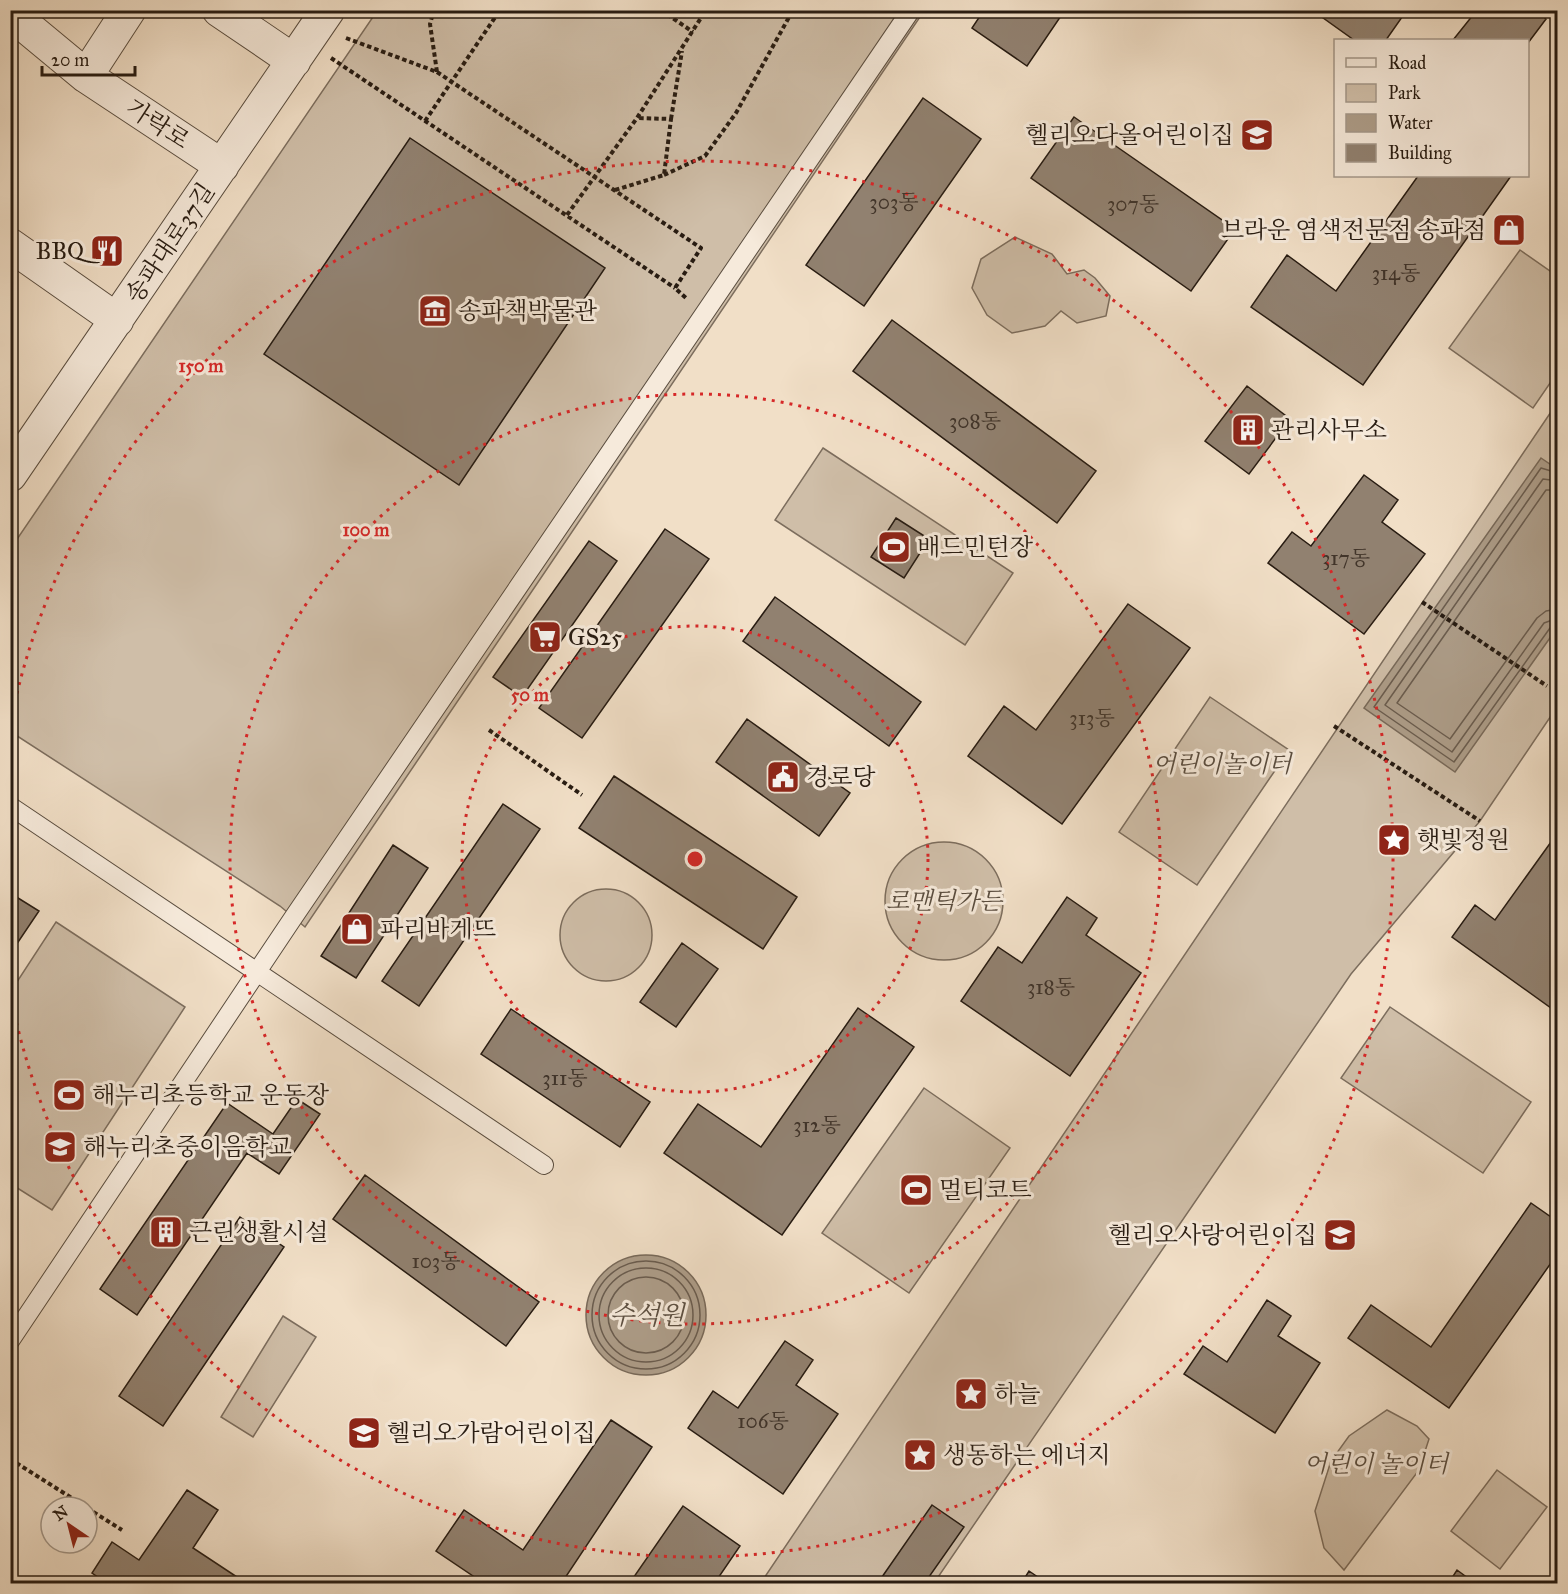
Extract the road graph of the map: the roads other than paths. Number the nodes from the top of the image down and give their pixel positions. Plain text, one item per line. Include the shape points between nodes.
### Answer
1 (129, 10) edge
2 (219, 10) edge
3 (911, 10) edge
4 (10, 13) edge
5 (315, 38) edge
6 (86, 76) junction
7 (222, 166) junction
8 (10, 245) edge
9 (117, 320) junction
10 (10, 475) edge
11 (10, 806) edge
12 (257, 972) junction
13 (544, 1165) dead end
14 (10, 1341) edge

1 - 6 street
2 - 5 street
3 - 12 lane
4 - 6 street, 가락로
5 - 7 street, 송파대로37길
6 - 7 street, 가락로
7 - 9 street, 송파대로37길
8 - 9 street
9 - 10 street, 송파대로37길
11 - 12 lane
12 - 13 lane
12 - 14 lane

